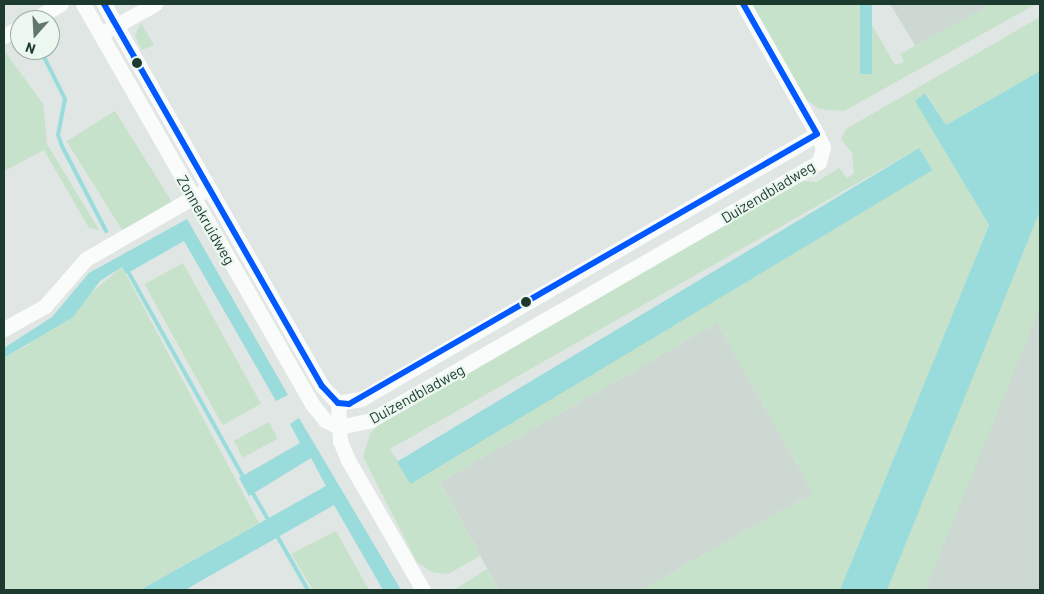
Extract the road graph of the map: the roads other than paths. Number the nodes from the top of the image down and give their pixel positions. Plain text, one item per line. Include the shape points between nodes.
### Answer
1 (83, 4) edge
2 (104, 4) edge
3 (155, 4) edge
4 (743, 4) edge
5 (117, 25) junction
6 (100, 34) junction
7 (817, 134) junction
8 (210, 188) junction
9 (194, 197) junction
10 (4, 330) edge
11 (338, 402) junction
12 (339, 427) junction
13 (423, 590) edge

1 - 6 street, Zonnekruidweg
2 - 5 street, Zonnekruidweg
3 - 5 street
4 - 7 street
5 - 6 street
5 - 8 street, Zonnekruidweg
6 - 9 street, Zonnekruidweg
7 - 11 street, Duizendbladweg via 361,399
7 - 12 street, Duizendbladweg via 823,147 819,162 805,173 371,420
8 - 9 street
8 - 11 street, Zonnekruidweg via 322,386
9 - 10 street via 86,259 45,306
9 - 12 street, Zonnekruidweg via 312,404 325,420
11 - 12 street
12 - 13 street via 348,460

